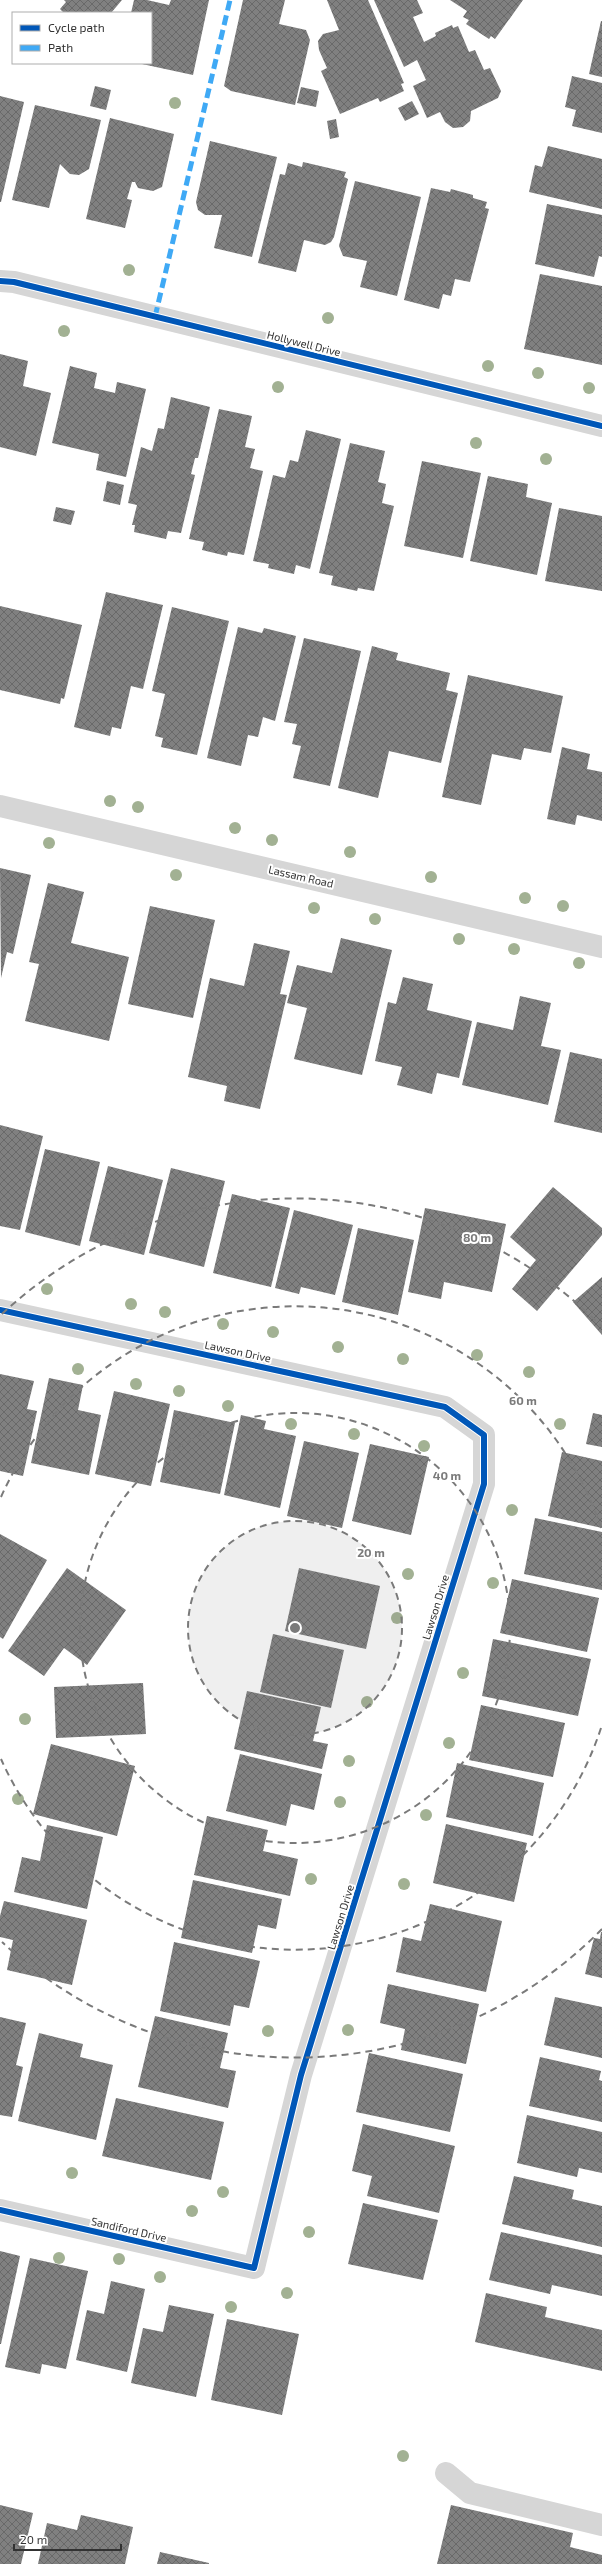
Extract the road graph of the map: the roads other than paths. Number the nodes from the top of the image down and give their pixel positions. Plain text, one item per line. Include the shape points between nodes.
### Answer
1 (0, 281) edge
2 (602, 426) edge
3 (0, 806) edge
4 (602, 946) edge
5 (0, 1310) edge
6 (0, 2210) edge
7 (254, 2268) joint
8 (446, 2473) dead end
9 (602, 2525) edge

1 - 2 street, Hollywell Drive via 21,284
3 - 4 street, Lassam Road
5 - 7 street, Lawson Drive via 445,1407 484,1435 484,1484 301,2075
6 - 7 street, Sandiford Drive
8 - 9 street via 470,2493

